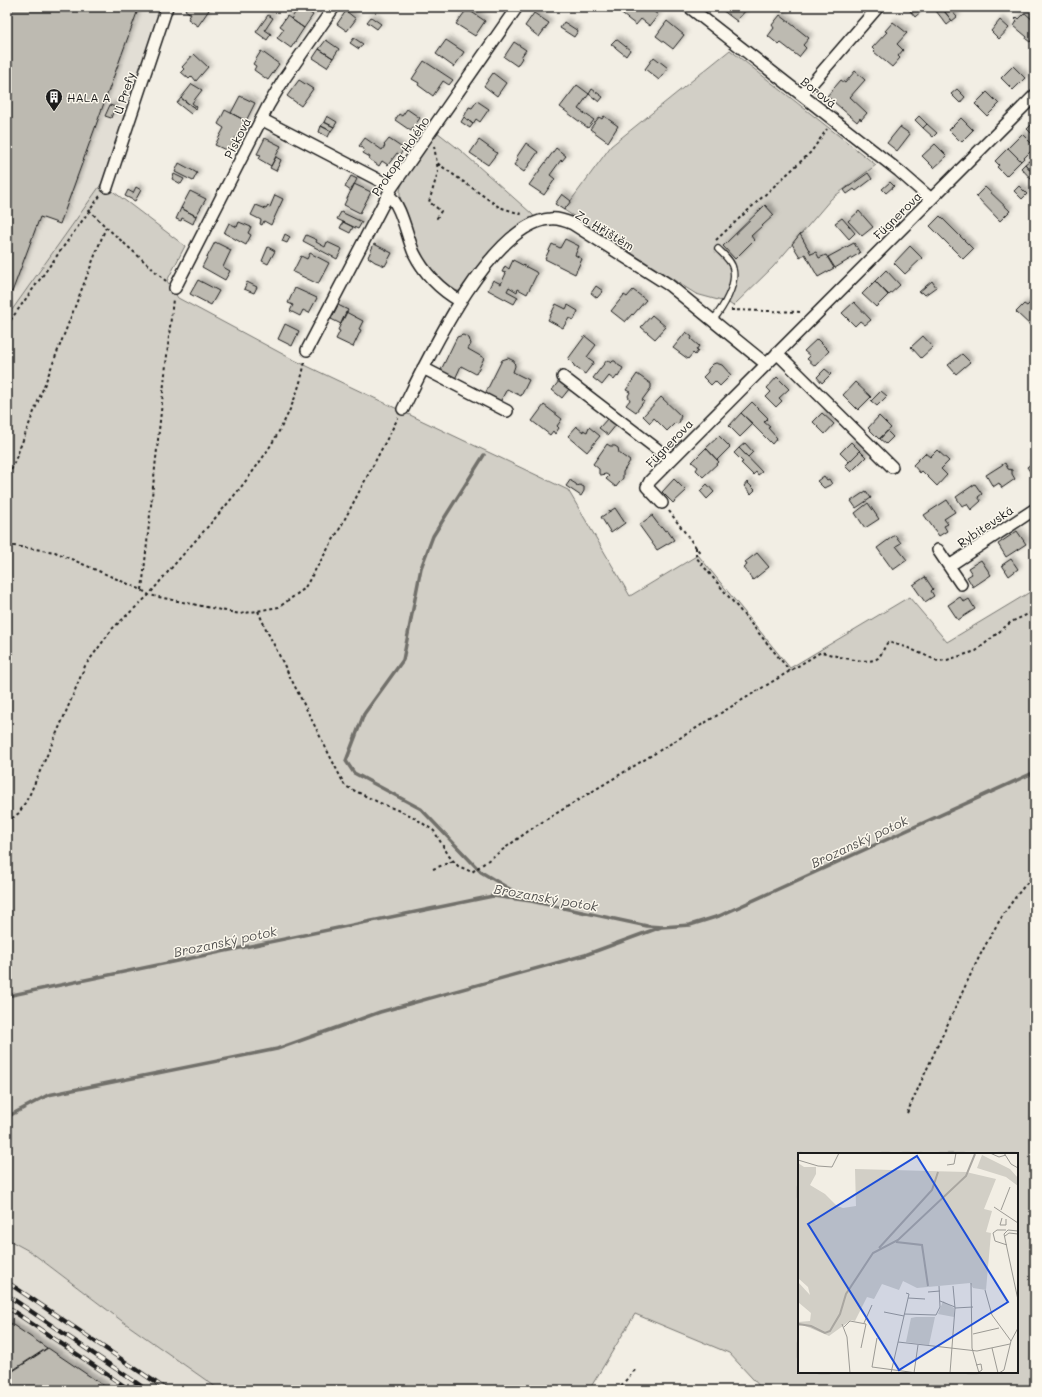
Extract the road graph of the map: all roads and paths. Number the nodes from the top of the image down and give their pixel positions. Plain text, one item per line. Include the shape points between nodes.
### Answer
1 (167, 7) edge
2 (334, 7) edge
3 (517, 7) edge
4 (689, 7) edge
5 (878, 7) edge
6 (802, 95) junction
7 (1035, 95) edge
8 (261, 118) junction
9 (834, 120) junction
10 (429, 135) junction
11 (437, 163) junction
12 (107, 187) joint
13 (390, 191) junction
14 (931, 199) junction
15 (89, 210) junction
16 (439, 219) dead end
17 (537, 222) junction
18 (106, 227) junction
19 (716, 240) dead end
20 (718, 249) dead end
21 (175, 288) junction
22 (460, 301) junction
23 (721, 309) junction
24 (815, 315) junction
25 (713, 320) junction
26 (7, 325) edge
27 (307, 350) joint
28 (777, 353) junction
29 (766, 364) junction
30 (423, 368) junction
31 (563, 377) dead end
32 (403, 408) joint
33 (507, 411) dead end
34 (670, 459) junction
35 (892, 467) dead end
36 (7, 481) edge
37 (662, 503) dead end
38 (1035, 508) edge
39 (671, 514) dead end
40 (7, 546) edge
41 (696, 547) junction
42 (938, 550) dead end
43 (701, 554) dead end
44 (949, 566) junction
45 (961, 584) dead end
46 (142, 590) junction
47 (149, 595) junction
48 (1035, 610) edge
49 (258, 611) junction
50 (790, 670) junction
51 (7, 822) edge
52 (453, 861) junction
53 (433, 869) dead end
54 (1035, 874) edge
55 (907, 1113) dead end
56 (635, 1370) dead end
57 (616, 1390) edge

1 - 12 street, U Prefy
2 - 8 street, Písková via 284,79
3 - 10 street, Prokopa Holého
4 - 6 street, Borová
5 - 6 street
6 - 9 street, Borová
7 - 14 street, Fügnerova
8 - 13 street
8 - 21 street, Písková
9 - 14 street, Borová
9 - 19 path via 811,152
10 - 11 path via 433,138
10 - 13 street, Prokopa Holého
11 - 16 path via 438,172 429,202 441,211 437,218
11 - 17 path via 499,207
12 - 15 path
13 - 22 street via 419,262 442,289
13 - 27 street, Prokopa Holého
14 - 24 street, Fügnerova
15 - 18 path
15 - 26 path
17 - 22 street, Za Hřištěm via 498,249
17 - 25 street, Za Hřištěm via 551,218 573,224 663,280
18 - 21 path
18 - 36 path
20 - 23 lane via 734,269 733,286
21 - 46 path
22 - 30 street, Za Hřištěm
23 - 24 path via 802,312
23 - 25 lane
24 - 28 street, Fügnerova
25 - 29 street, Za Hřištěm
27 - 47 path via 296,396 278,433 255,469
28 - 29 street, Fügnerova
28 - 35 street
29 - 34 street, Fügnerova
30 - 32 street, Za Hřištěm
30 - 33 street
31 - 34 street
32 - 49 path via 339,530 304,589 279,608
34 - 37 street, Fügnerova via 647,487
38 - 44 street, Rybitevská
39 - 41 path
40 - 46 path via 55,552
41 - 43 path
41 - 50 path via 696,557
42 - 44 street
44 - 45 street
46 - 47 path
47 - 49 path via 240,614
47 - 51 path via 113,628 85,666 29,796 19,813
48 - 50 path via 1011,622 976,651 947,660 938,661 888,642 879,657 872,661 821,652
49 - 52 path via 345,786 412,816 434,831
50 - 52 path via 534,827 472,872
52 - 53 path
54 - 55 path via 998,921 966,982
56 - 57 path

